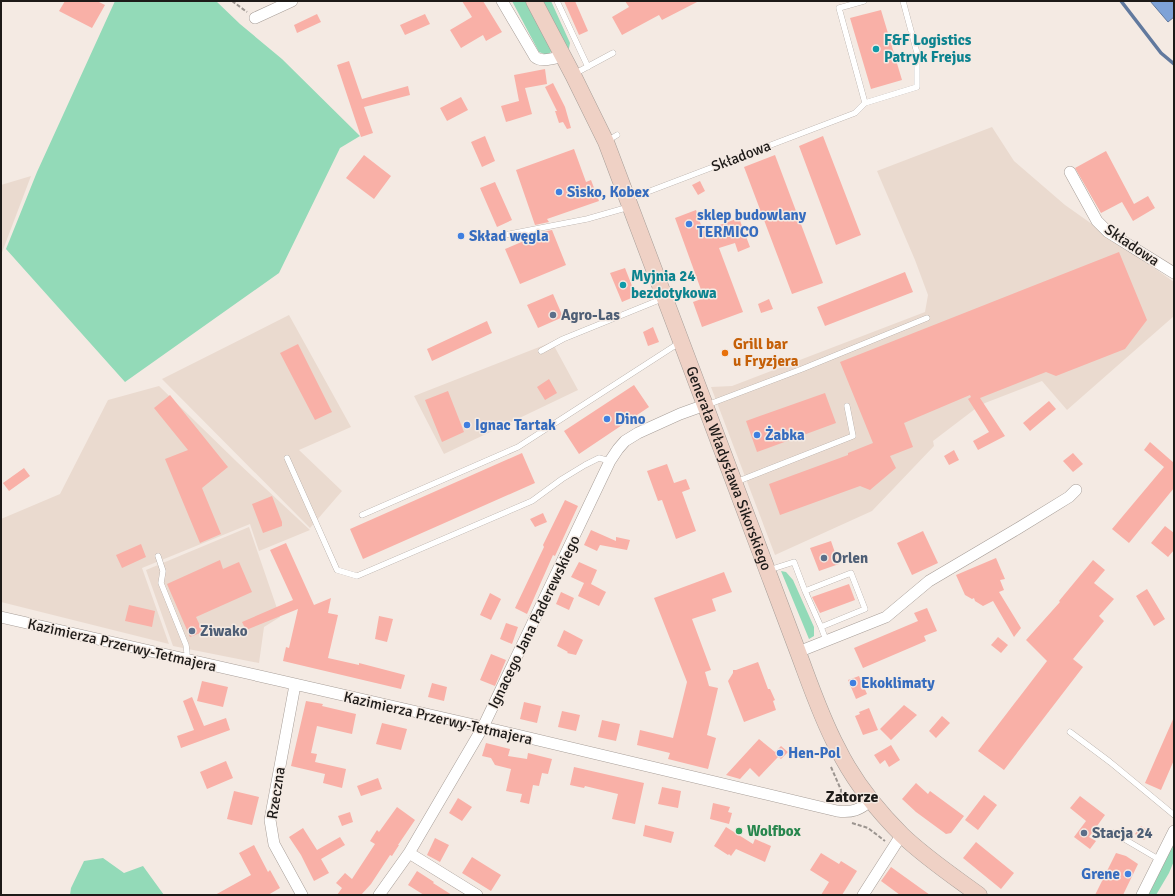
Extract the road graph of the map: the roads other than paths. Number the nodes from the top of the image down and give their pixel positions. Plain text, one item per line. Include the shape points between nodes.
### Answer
1 (292, 1) edge
2 (502, 1) edge
3 (534, 1) edge
4 (557, 1) edge
5 (864, 1) edge
6 (903, 1) edge
7 (255, 18) road end
8 (613, 53) dead end
9 (563, 56) junction
10 (588, 67) junction
11 (573, 75) junction
12 (865, 103) junction
13 (1070, 172) dead end
14 (630, 203) junction
15 (494, 237) dead end
16 (1174, 273) edge
17 (666, 298) junction
18 (927, 318) dead end
19 (681, 342) junction
20 (541, 351) dead end
21 (704, 405) junction
22 (847, 406) dead end
23 (287, 458) dead end
24 (610, 461) junction
25 (734, 483) junction
26 (1076, 490) dead end
27 (362, 515) dead end
28 (158, 556) dead end
29 (767, 571) junction
30 (806, 590) junction
31 (1, 617) edge
32 (821, 627) junction
33 (826, 640) junction
34 (798, 652) junction
35 (185, 660) junction
36 (295, 685) junction
37 (483, 727) junction
38 (1070, 732) dead end
39 (871, 800) junction
40 (1174, 815) edge
41 (1174, 831) edge
42 (1114, 833) dead end
43 (902, 834) junction
44 (409, 853) junction
45 (1160, 860) junction
46 (302, 895) edge
47 (379, 895) edge
48 (478, 895) edge
49 (863, 895) edge
50 (979, 895) edge
51 (1142, 895) edge

1 - 7 street
2 - 9 street via 535,57 542,60
3 - 9 main road, Generała Władysława Sikorskiego
4 - 10 lane
5 - 12 lane via 839,8
6 - 12 lane via 917,53 917,87
8 - 10 lane
9 - 11 main road, Generała Władysława Sikorskiego
10 - 11 lane
11 - 14 main road, Generała Władysława Sikorskiego via 612,138
12 - 14 lane, Składowa via 855,113
13 - 16 street, Składowa via 1098,221 1108,232
14 - 15 lane, Składowa via 587,219
14 - 17 main road, Generała Władysława Sikorskiego
17 - 19 main road, Generała Władysława Sikorskiego
17 - 20 lane via 564,339
18 - 21 lane via 802,369
19 - 21 main road, Generała Władysława Sikorskiego
19 - 27 lane via 518,447
21 - 24 street, Ignacego Jana Paderewskiego via 631,437
21 - 25 main road, Generała Władysława Sikorskiego
22 - 25 lane via 853,436
23 - 24 lane via 337,570 356,576 532,501 562,479 599,458
24 - 37 street, Ignacego Jana Paderewskiego
25 - 29 main road, Generała Władysława Sikorskiego
26 - 33 street via 1070,497 929,581 886,617
28 - 35 lane via 163,572 161,583 186,645 188,653
29 - 30 lane via 794,562
29 - 34 main road, Generała Władysława Sikorskiego
30 - 32 lane
30 - 32 lane via 851,573 865,609
31 - 35 street, Kazimierza Przerwy-Tetmajera
32 - 33 lane
33 - 34 street
34 - 39 main road, Generała Władysława Sikorskiego via 837,748
35 - 36 street, Kazimierza Przerwy-Tetmajera
36 - 37 street, Kazimierza Przerwy-Tetmajera
36 - 46 street, Rzeczna via 270,820 274,844
37 - 39 street, Kazimierza Przerwy-Tetmajera via 837,811 853,812
37 - 44 street, Ignacego Jana Paderewskiego
38 - 40 lane
39 - 43 main road, Generała Władysława Sikorskiego
41 - 45 street
42 - 45 lane
43 - 49 street
43 - 50 main road, Generała Władysława Sikorskiego via 922,853
44 - 47 street, Ignacego Jana Paderewskiego
44 - 48 street
45 - 51 street

